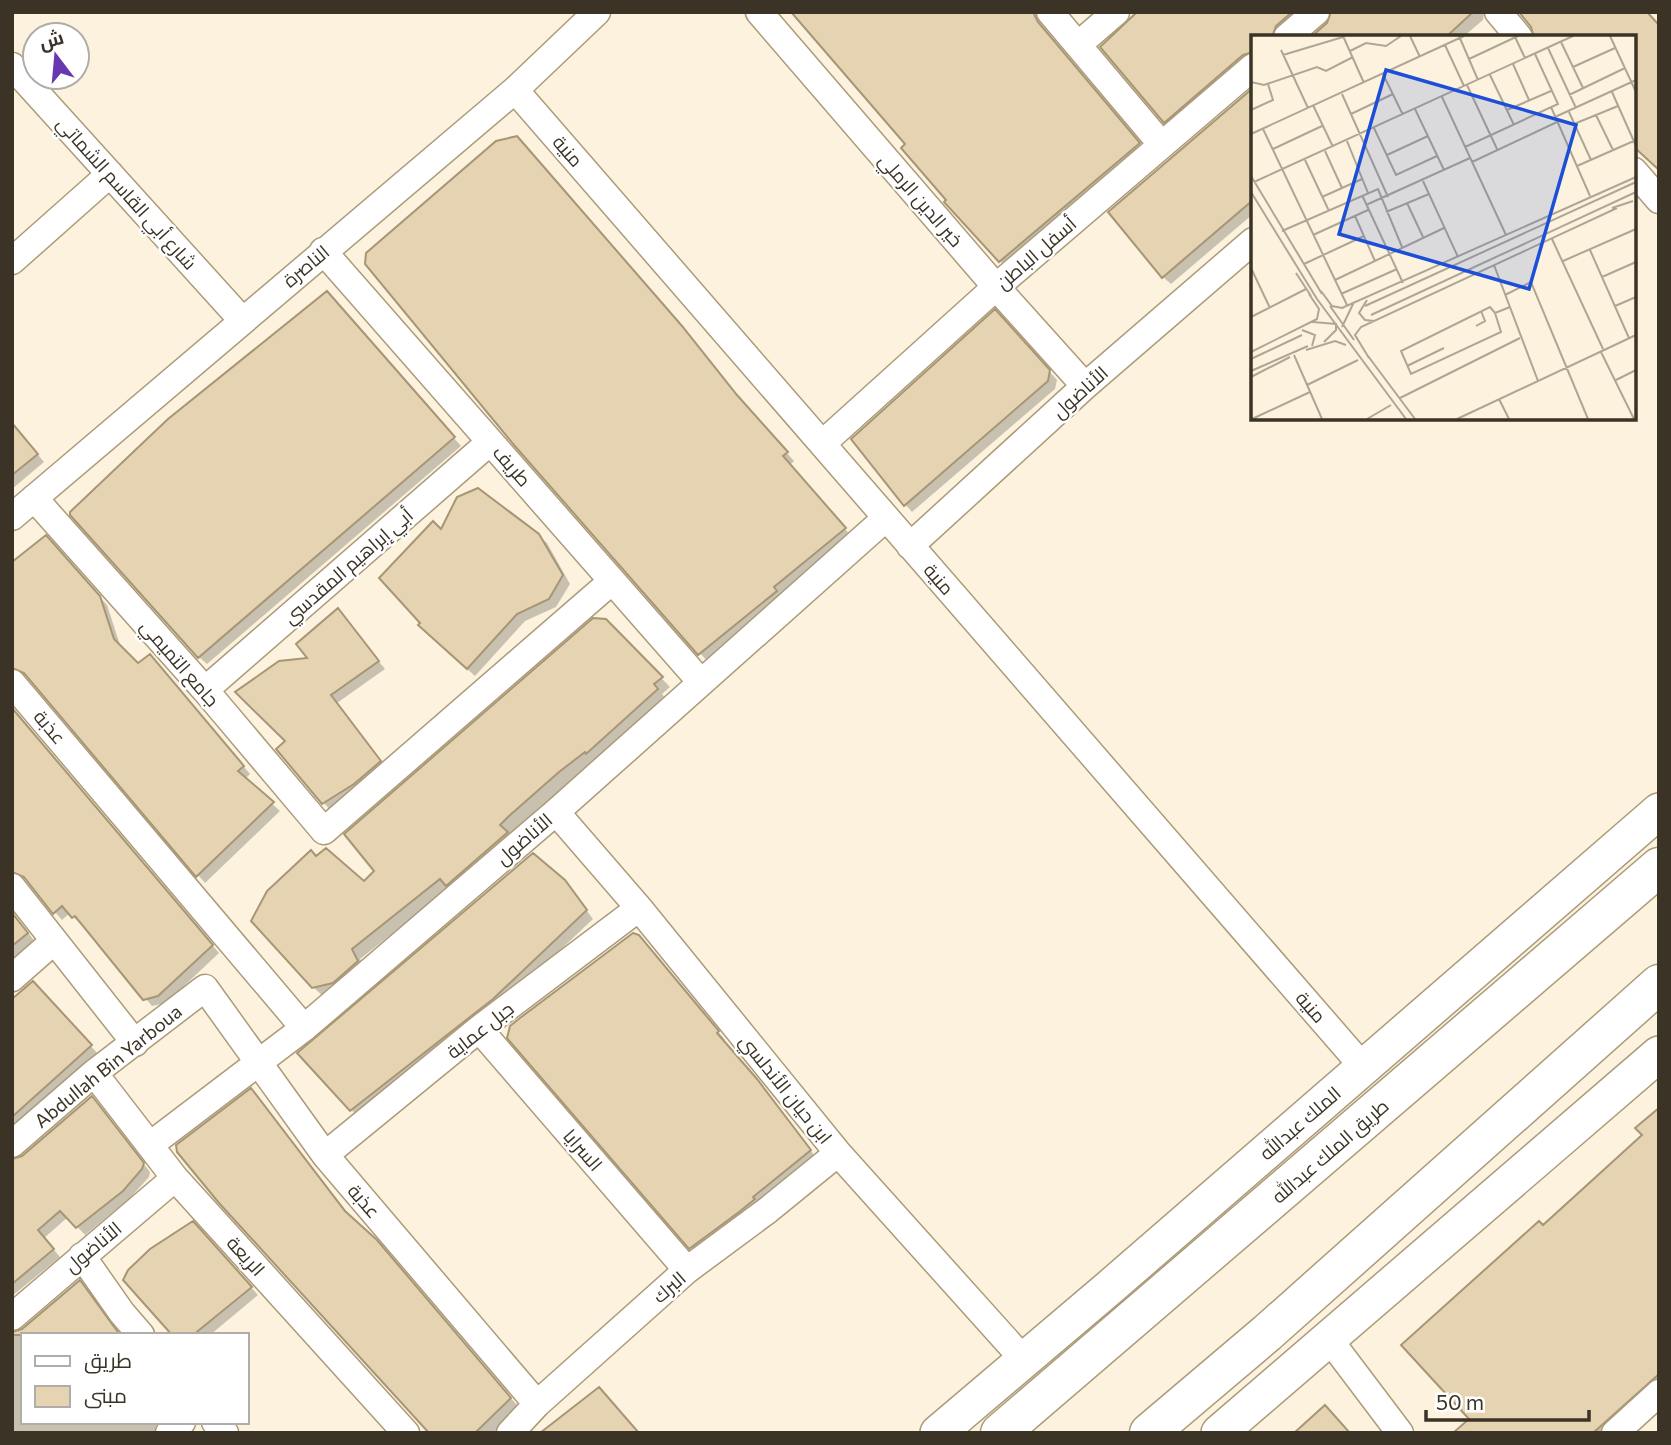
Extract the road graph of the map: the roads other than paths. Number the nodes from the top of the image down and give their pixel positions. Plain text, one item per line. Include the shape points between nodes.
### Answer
1 (597, 12) edge
2 (759, 12) edge
3 (1050, 12) edge
4 (1116, 12) edge
5 (1315, 12) edge
6 (1289, 35) edge
7 (1079, 44) junction
8 (12, 66) edge
9 (1251, 69) edge
10 (515, 90) junction
11 (1162, 145) junction
12 (1636, 173) edge
13 (110, 174) junction
14 (1659, 200) edge
15 (1251, 243) edge
16 (323, 251) junction
17 (12, 261) edge
18 (996, 286) junction
19 (242, 320) junction
20 (1085, 386) junction
21 (491, 442) junction
22 (822, 443) junction
23 (34, 498) junction
24 (12, 517) edge
25 (886, 518) junction
26 (910, 546) junction
27 (612, 581) junction
28 (700, 681) junction
29 (12, 683) edge
30 (205, 690) junction
31 (556, 811) junction
32 (1659, 811) edge
33 (1659, 867) edge
34 (12, 887) edge
35 (639, 908) junction
36 (54, 941) junction
37 (12, 978) edge
38 (1659, 984) edge
39 (205, 988) joint
40 (304, 1028) junction
41 (479, 1029) junction
42 (135, 1043) junction
43 (1659, 1054) edge
44 (258, 1061) junction
45 (1364, 1068) junction
46 (94, 1073) junction
47 (12, 1144) edge
48 (150, 1145) junction
49 (838, 1153) junction
50 (325, 1156) junction
51 (175, 1178) junction
52 (1211, 1253) junction
53 (82, 1256) junction
54 (687, 1270) junction
55 (12, 1317) edge
56 (139, 1333) edge
57 (1267, 1333) junction
58 (1329, 1339) junction
59 (1024, 1360) junction
60 (1659, 1393) edge
61 (537, 1404) junction
62 (406, 1433) edge
63 (510, 1433) edge
64 (938, 1433) edge
65 (976, 1433) edge
66 (1000, 1433) edge
67 (1149, 1433) edge
68 (1176, 1433) edge
69 (1219, 1433) edge
70 (1400, 1433) edge
71 (1615, 1433) edge

1 - 10 street, الناصرة
2 - 18 street, خير الدين الرملي
3 - 7 street
4 - 7 street
5 - 6 street
7 - 11 street
8 - 13 street, شارع أبي القاسم الشماتي
9 - 11 street, أسفل الباطن
10 - 16 street, الناصرة
10 - 22 street, منية
11 - 18 street, أسفل الباطن
12 - 14 street
13 - 17 street
13 - 19 street, شارع أبي القاسم الشماتي
15 - 20 street, الأناضول
16 - 19 street, الناصرة
16 - 21 street, طريف
18 - 20 street, خير الدين الرملي
18 - 22 street, أسفل الباطن
19 - 23 street, الناصرة
20 - 26 street, الأناضول
21 - 27 street, طريف
21 - 30 street, أبي إبراهيم المقدسي
22 - 25 street, منية
23 - 24 street, الناصرة
23 - 30 street, جامع التميمي
25 - 26 street, منية
25 - 28 street, الأناضول
26 - 45 street, منية
27 - 28 street, طريف
27 - 30 street, جامع التميمي via 324,831
28 - 31 street, الأناضول
29 - 40 street, عذبة
31 - 35 street, ابن حيان الأندلسي
31 - 40 street, الأناضول
32 - 45 main road, الملك عبدالله
33 - 52 highway, طريق الملك عبدالله
34 - 36 street
35 - 41 street, جبل عماية
35 - 49 street, ابن حيان الأندلسي
36 - 37 street
36 - 42 street
38 - 57 highway
39 - 42 street, Abdullah Bin Yarboua
39 - 44 street, عذبة
40 - 44 street, الأناضول
41 - 50 street, جبل عماية
41 - 54 street, السرايا
42 - 46 street, Abdullah Bin Yarboua
43 - 58 main road
44 - 48 street, الأناضول
44 - 50 street, عذبة
45 - 59 main road, الملك عبدالله
46 - 47 street, Abdullah Bin Yarboua
46 - 48 street, الريعة
48 - 51 street, الريعة
49 - 54 street, البرك
49 - 59 street, ابن حيان الأندلسي
50 - 61 street, عذبة
51 - 53 street, الأناضول
51 - 62 street, الريعة
52 - 65 highway via 1109,1322
52 - 66 highway, طريق الملك عبدالله
53 - 55 street, الأناضول
53 - 56 street
54 - 61 street, البرك
57 - 67 highway
57 - 68 highway via 1205,1408
58 - 69 main road
58 - 70 street
59 - 64 main road, الملك عبدالله
60 - 71 street
61 - 63 street, البرك

